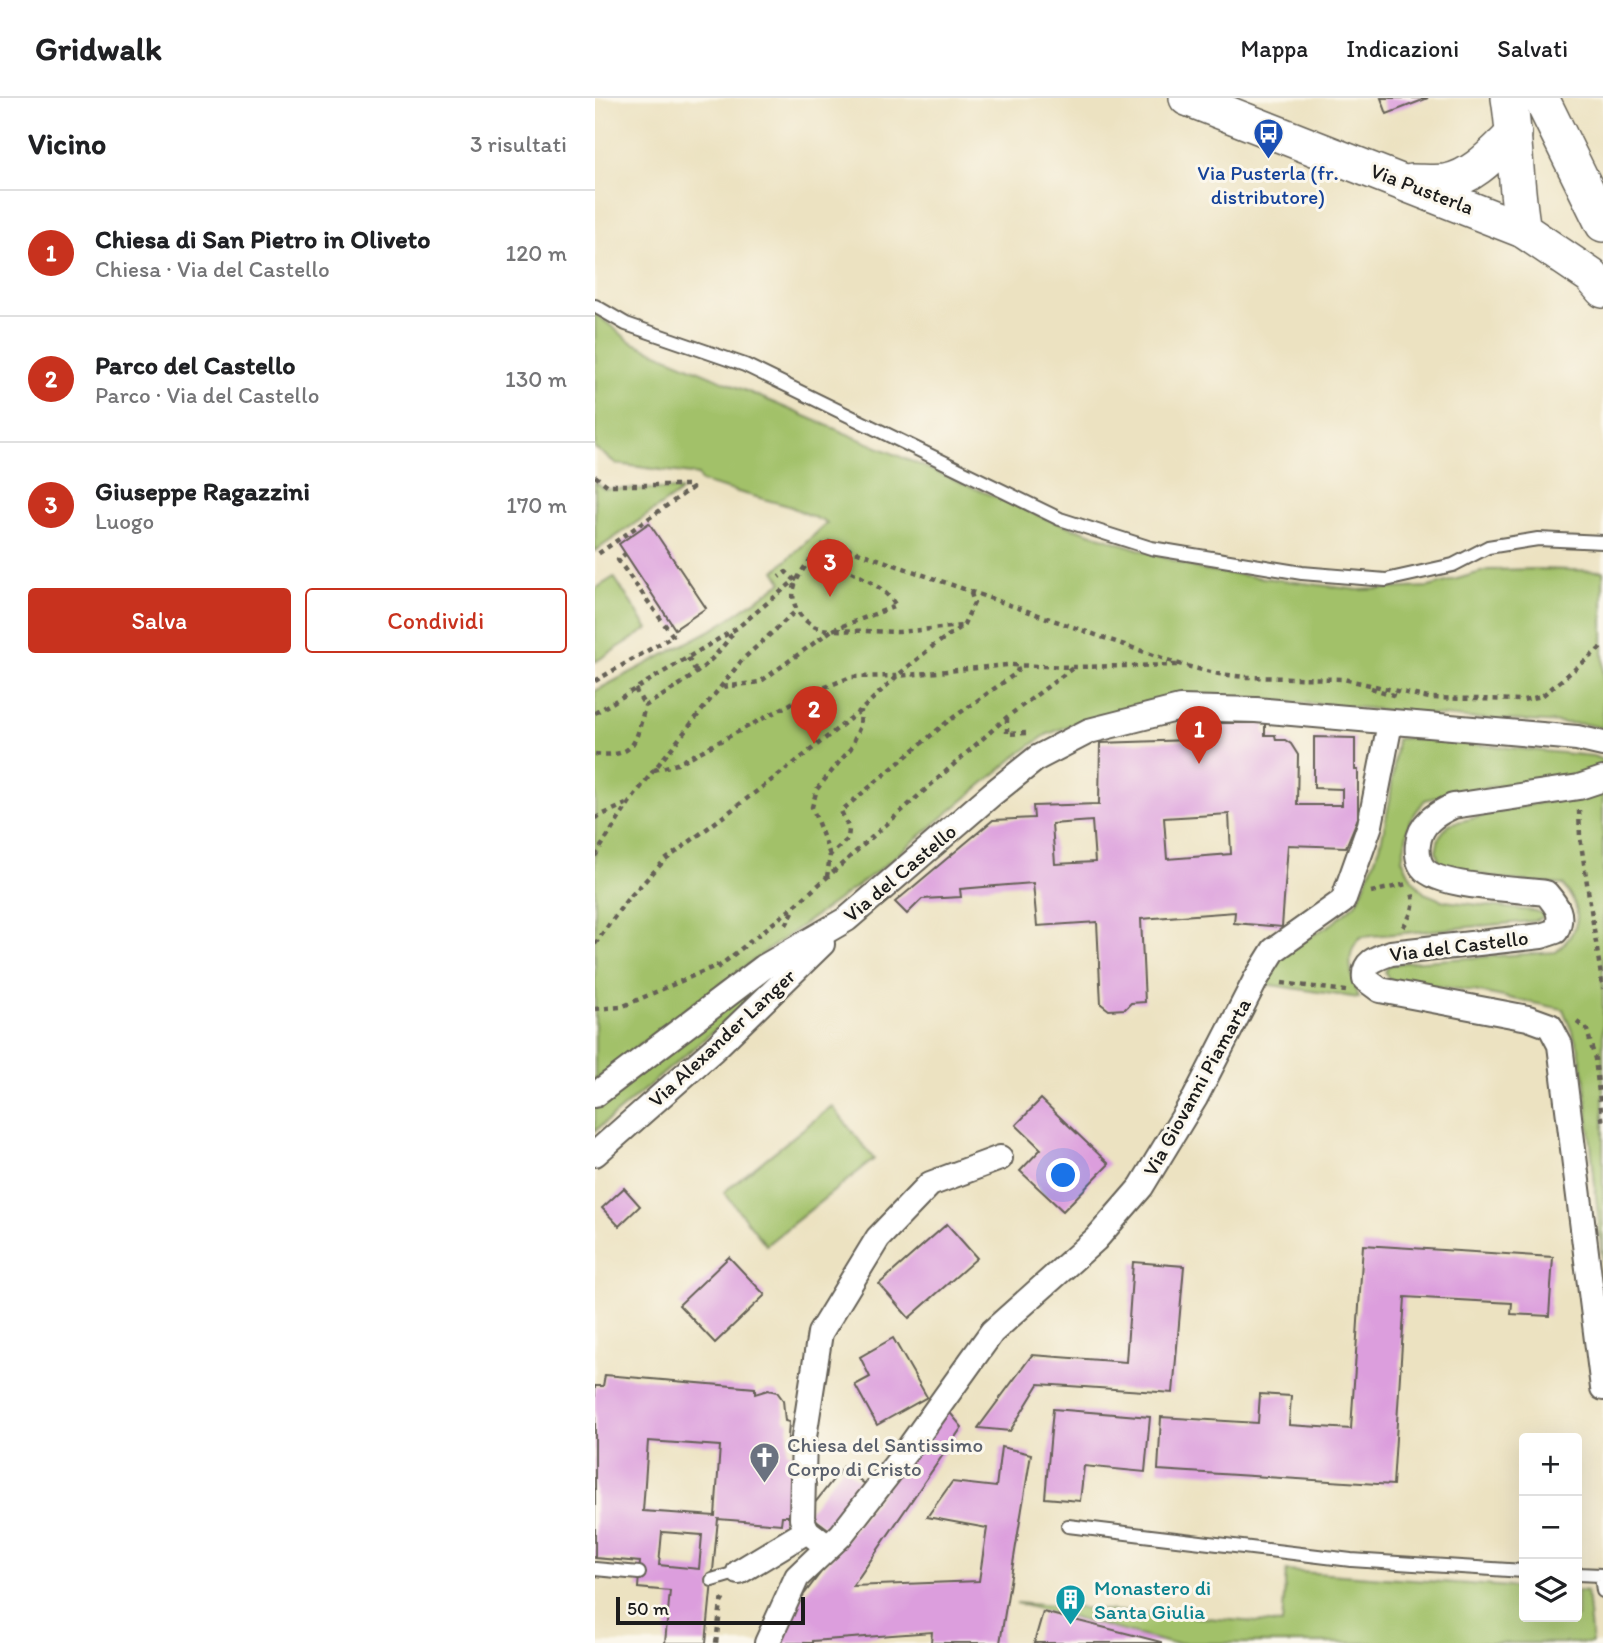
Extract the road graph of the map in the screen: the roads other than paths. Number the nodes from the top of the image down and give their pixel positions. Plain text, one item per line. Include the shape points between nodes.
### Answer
1 (1187, 98) edge
2 (1509, 98) edge
3 (1541, 98) edge
4 (1514, 134) junction
5 (1402, 182) junction
6 (1603, 223) edge
7 (1523, 230) junction
8 (1603, 289) edge
9 (595, 306) edge
10 (1603, 542) edge
11 (1390, 723) junction
12 (1603, 744) edge
13 (1603, 779) edge
14 (847, 919) junction
15 (595, 1095) edge
16 (595, 1154) edge
17 (1000, 1158) dead end
18 (1603, 1388) edge
19 (1068, 1526) dead end
20 (807, 1531) junction
21 (829, 1547) junction
22 (595, 1569) edge
23 (1519, 1571) edge
24 (739, 1572) joint
25 (639, 1573) dead end
26 (1582, 1574) edge
27 (712, 1580) dead end
28 (1603, 1591) edge
29 (767, 1643) edge

1 - 5 main road, Via Pusterla
2 - 4 main road
3 - 6 main road
4 - 5 main road via 1470,173 1447,182
4 - 7 main road
5 - 7 main road, Via Pusterla
7 - 8 main road, Via Pusterla
9 - 10 lane via 626,324 745,365 1060,519 1151,548 1302,573 1386,580 1453,565 1488,547 1538,539
11 - 12 street, Via del Castello
11 - 14 street, Via del Castello via 1180,708 1089,731 1037,758
11 - 21 street, Via Giovanni Piamarta via 1370,825 1344,898 1274,950 1195,1098 1141,1187 1096,1239 992,1332 911,1445
13 - 18 street, Via del Castello via 1579,787 1453,806 1434,815 1421,829 1417,845 1421,866 1435,878 1546,893 1558,907 1561,921 1556,931 1377,957 1364,971 1365,979 1380,990 1550,1026 1560,1045
14 - 15 street, Via del Castello via 764,967
14 - 16 street, Via Alexander Langer via 713,1050
17 - 20 street via 930,1184 878,1238 820,1333 804,1437 802,1519
19 - 23 lane via 1351,1560
20 - 21 street
20 - 24 street
21 - 29 street, Via Giovanni Piamarta via 797,1577
22 - 25 lane
24 - 27 lane
26 - 28 lane via 1601,1576

